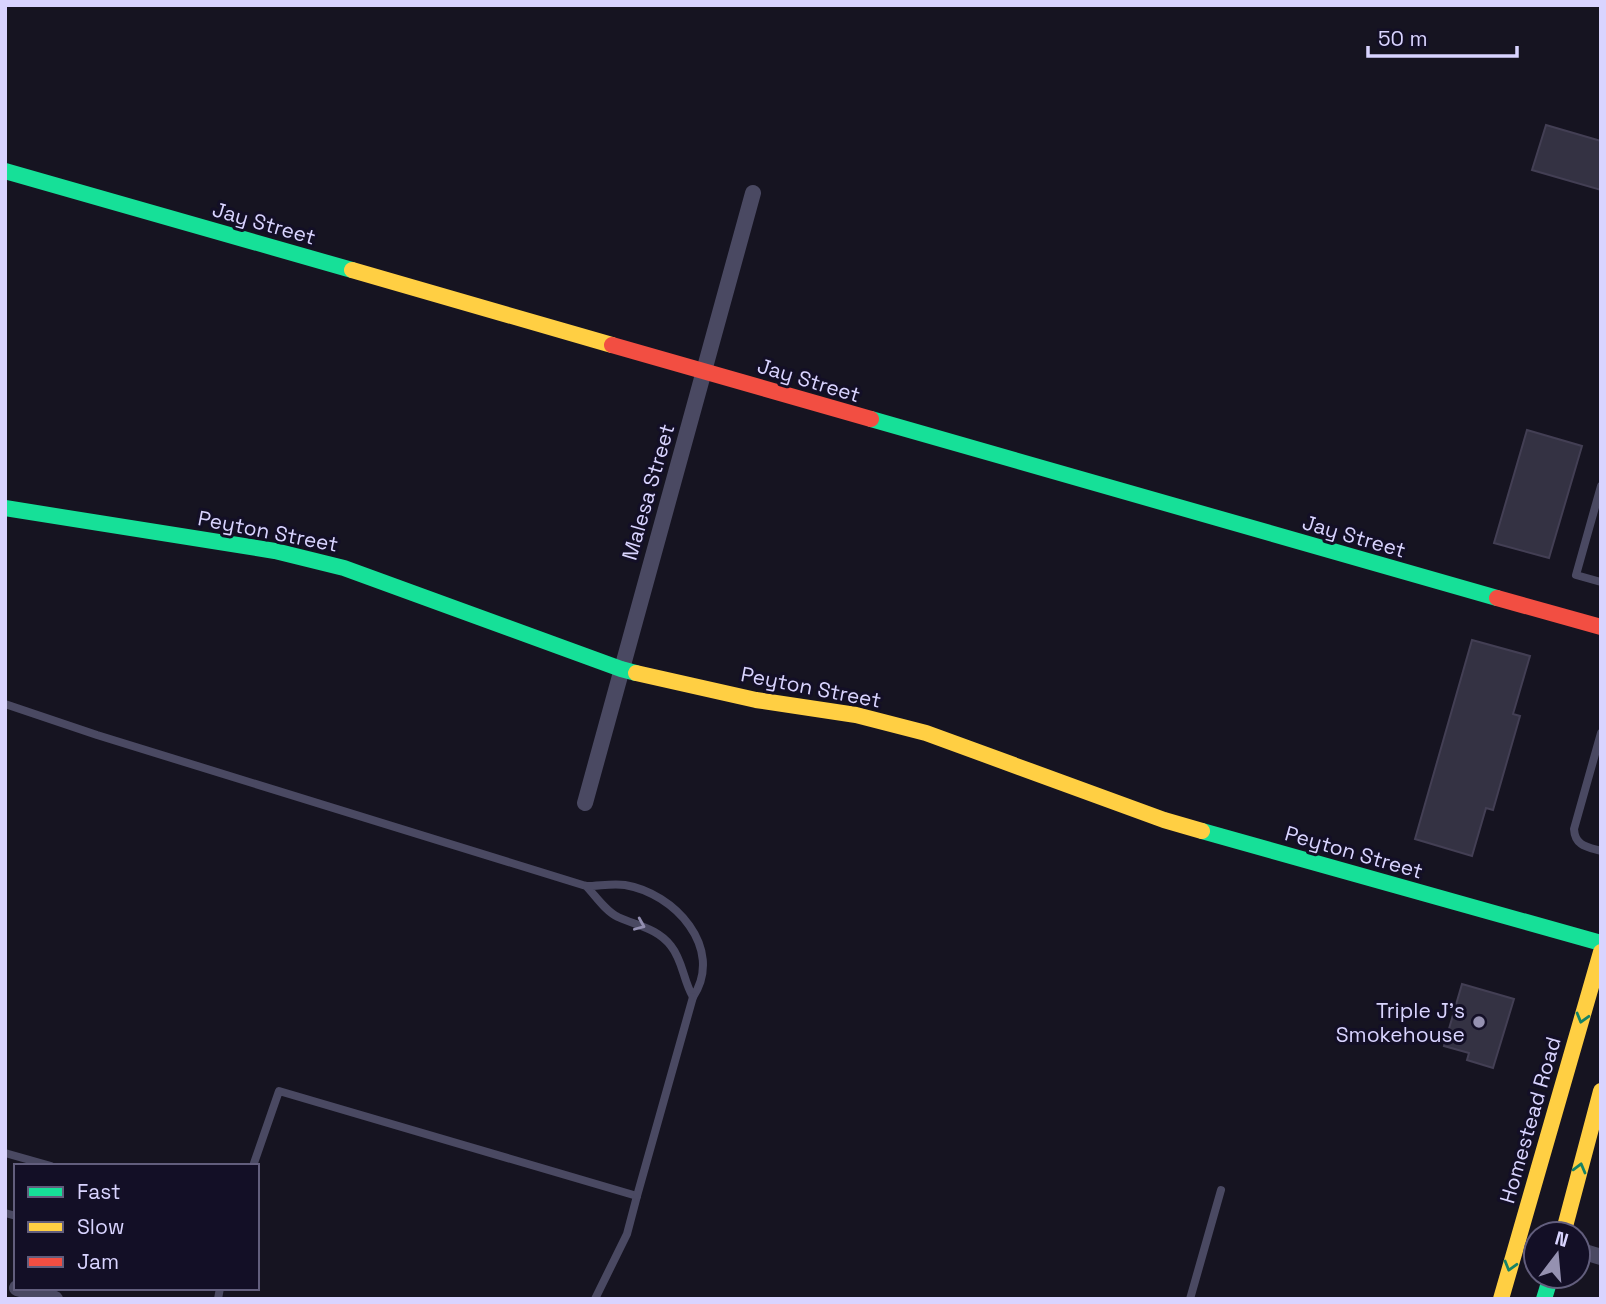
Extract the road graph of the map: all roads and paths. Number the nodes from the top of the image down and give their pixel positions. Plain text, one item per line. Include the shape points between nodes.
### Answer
1 (5, 171) edge
2 (753, 193) dead end
3 (704, 371) junction
4 (1601, 486) edge
5 (5, 508) edge
6 (1601, 582) edge
7 (1601, 627) edge
8 (621, 669) junction
9 (5, 704) edge
10 (1601, 733) edge
11 (585, 803) dead end
12 (1601, 851) edge
13 (586, 886) junction
14 (1601, 943) edge
15 (1601, 952) edge
16 (693, 997) junction
17 (1601, 1091) edge
18 (5, 1153) edge
19 (44, 1164) edge
20 (254, 1164) edge
21 (1221, 1190) dead end
22 (637, 1196) junction
23 (1567, 1220) edge
24 (1519, 1233) junction
25 (1522, 1234) edge
26 (24, 1290) edge
27 (55, 1299) edge
28 (595, 1299) edge
29 (1190, 1299) edge
30 (1501, 1299) edge

1 - 3 street, Jay Street
2 - 3 street, Malesa Street
3 - 7 street, Jay Street
3 - 8 street, Malesa Street
4 - 6 lane via 1576,575
5 - 8 street, Peyton Street via 275,551 344,568
8 - 11 street, Malesa Street
8 - 14 street, Peyton Street via 926,733 1164,820
9 - 13 lane
10 - 12 lane via 1574,838
13 -> 16 lane via 615,916 659,934 670,944
13 - 16 lane via 625,885 669,902 692,926 701,952 699,987
15 -> 24 street, Homestead Road
16 - 22 lane
23 -> 17 street
18 - 19 lane
20 - 22 lane via 279,1091
21 - 29 lane
22 - 28 lane via 627,1234
24 - 25 street
24 -> 30 street, Homestead Road
26 - 27 street

